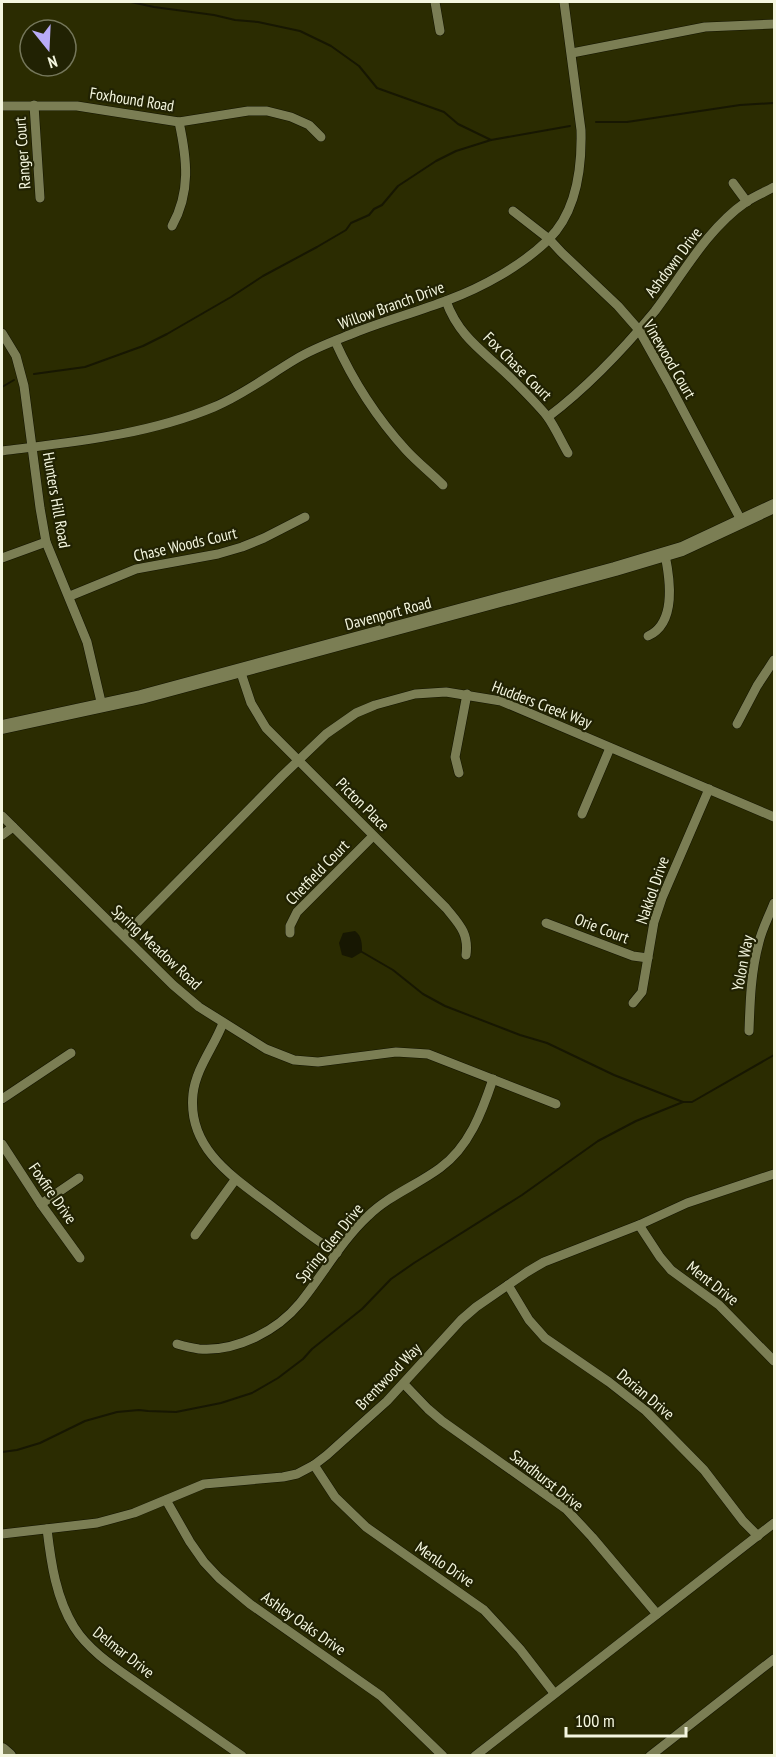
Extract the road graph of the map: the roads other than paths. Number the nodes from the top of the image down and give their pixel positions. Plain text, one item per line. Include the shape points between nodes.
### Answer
1 (435, 2) edge
2 (564, 2) edge
3 (774, 24) edge
4 (440, 31) dead end
5 (572, 53) junction
6 (34, 105) junction
7 (2, 106) edge
8 (179, 122) junction
9 (321, 137) dead end
10 (733, 183) dead end
11 (774, 187) edge
12 (40, 198) dead end
13 (747, 202) junction
14 (513, 211) dead end
15 (172, 226) dead end
16 (549, 239) junction
17 (446, 301) junction
18 (639, 330) junction
19 (2, 333) edge
20 (335, 341) junction
21 (548, 417) junction
22 (32, 447) junction
23 (2, 451) edge
24 (568, 453) dead end
25 (443, 485) dead end
26 (774, 506) edge
27 (305, 517) dead end
28 (742, 522) junction
29 (46, 542) junction
30 (665, 555) junction
31 (2, 558) edge
32 (70, 596) junction
33 (648, 636) dead end
34 (774, 660) edge
35 (240, 670) junction
36 (467, 694) junction
37 (102, 706) junction
38 (737, 724) dead end
39 (2, 727) edge
40 (610, 748) junction
41 (297, 761) junction
42 (459, 773) dead end
43 (709, 789) junction
44 (582, 814) dead end
45 (2, 816) edge
46 (774, 817) edge
47 (13, 827) junction
48 (2, 836) edge
49 (373, 836) junction
50 (774, 903) edge
51 (546, 923) dead end
52 (765, 927) junction
53 (774, 931) edge
54 (290, 933) dead end
55 (124, 936) junction
56 (466, 955) dead end
57 (648, 958) junction
58 (633, 1004) dead end
59 (223, 1023) junction
60 (749, 1031) dead end
61 (71, 1053) dead end
62 (493, 1079) junction
63 (2, 1099) edge
64 (556, 1104) dead end
65 (2, 1144) edge
66 (774, 1174) edge
67 (79, 1178) dead end
68 (235, 1180) junction
69 (41, 1204) junction
70 (639, 1225) junction
71 (195, 1235) dead end
72 (337, 1253) junction
73 (80, 1258) dead end
74 (508, 1285) junction
75 (177, 1344) dead end
76 (774, 1361) edge
77 (404, 1384) junction
78 (314, 1465) junction
79 (166, 1500) junction
80 (774, 1523) edge
81 (47, 1529) junction
82 (2, 1534) edge
83 (758, 1536) junction
84 (657, 1614) junction
85 (774, 1659) edge
86 (554, 1693) junction
87 (2, 1750) edge
88 (9, 1755) edge
89 (242, 1755) edge
90 (443, 1755) edge
91 (475, 1755) edge
92 (650, 1755) edge

1 - 4 street
2 - 5 street, Willow Branch Drive
3 - 5 street via 705,27
5 - 16 street, Willow Branch Drive via 581,130 579,173 571,203
6 - 7 street, Foxhound Road
6 - 8 street, Foxhound Road via 77,106
6 - 12 street, Ranger Court
8 - 9 street, Foxhound Road via 267,111 309,125
8 - 15 street via 186,185
10 - 13 street
11 - 13 street, Ashdown Drive
13 - 18 street, Ashdown Drive via 706,242
14 - 16 street, Vinewood Court
16 - 17 street, Willow Branch Drive via 508,269
16 - 18 street, Vinewood Court
17 - 20 street, Willow Branch Drive
17 - 21 street, Fox Chase Court via 462,332
18 - 21 street, Ashdown Drive via 590,384
18 - 28 street, Vinewood Court
19 - 22 street, Hunters Hill Road via 20,365
20 - 22 street, Willow Branch Drive via 200,412 126,433
20 - 25 street via 354,381 381,420 406,451
21 - 24 street, Fox Chase Court
22 - 23 street, Willow Branch Drive
22 - 29 street, Hunters Hill Road
26 - 28 street, Davenport Road
27 - 32 street, Chase Woods Court via 242,547 136,569
28 - 30 street, Davenport Road
29 - 31 street
29 - 32 street, Hunters Hill Road
30 - 33 street via 669,582 667,610 662,624
30 - 35 street, Davenport Road
32 - 37 street, Hunters Hill Road via 87,642
34 - 38 street
35 - 37 street, Davenport Road
35 - 41 street, Picton Place via 260,719
36 - 40 street, Hudders Creek Way via 501,701
36 - 41 street, Hudders Creek Way via 430,692 375,705 340,723
36 - 42 street via 455,757
37 - 39 street, Davenport Road
40 - 43 street, Hudders Creek Way
40 - 44 street
41 - 49 street, Picton Place
41 - 55 street, Hudders Creek Way
43 - 46 street, Hudders Creek Way
43 - 57 street, Nakkol Drive via 662,897
45 - 47 street, Spring Meadow Road
47 - 48 street
47 - 55 street, Spring Meadow Road
49 - 54 street, Chetfield Court via 297,912
49 - 56 street, Picton Place via 460,925 466,938
50 - 52 street, Yolon Way
51 - 57 street, Orie Court
52 - 53 street
52 - 60 street, Yolon Way via 755,958
55 - 59 street, Spring Meadow Road via 173,985
57 - 58 street, Nakkol Drive via 642,992
59 - 62 street, Spring Meadow Road via 266,1049 294,1060 318,1062 419,1052
59 - 68 street via 197,1076 193,1108 206,1147
61 - 63 street
62 - 64 street, Spring Meadow Road
62 - 72 street, Spring Glen Drive via 475,1124 457,1152 439,1169 374,1210
65 - 69 street, Foxfire Drive
66 - 70 street, Brentwood Way via 687,1203
67 - 69 street
68 - 71 street
68 - 72 street
69 - 73 street, Foxfire Drive
70 - 74 street, Brentwood Way via 544,1262
70 - 76 street, Ment Drive via 671,1270 719,1305
72 - 75 street, Spring Glen Drive via 294,1309 261,1334 220,1347
74 - 77 street, Brentwood Way via 461,1320
74 - 83 street, Dorian Drive via 545,1338 646,1411 704,1470
77 - 78 street, Brentwood Way
77 - 84 street, Sandhurst Drive via 442,1420 566,1509
78 - 79 street, Brentwood Way via 283,1477 204,1484
78 - 86 street, Menlo Drive via 335,1497 366,1527 484,1610
79 - 81 street, Brentwood Way via 116,1519
79 - 90 street, Ashley Oaks Drive via 190,1542 219,1578 381,1696
80 - 83 street
81 - 82 street, Brentwood Way
81 - 89 street, Delmar Drive via 61,1599 83,1640
83 - 84 street
84 - 86 street
85 - 92 street
86 - 91 street
87 - 88 street

